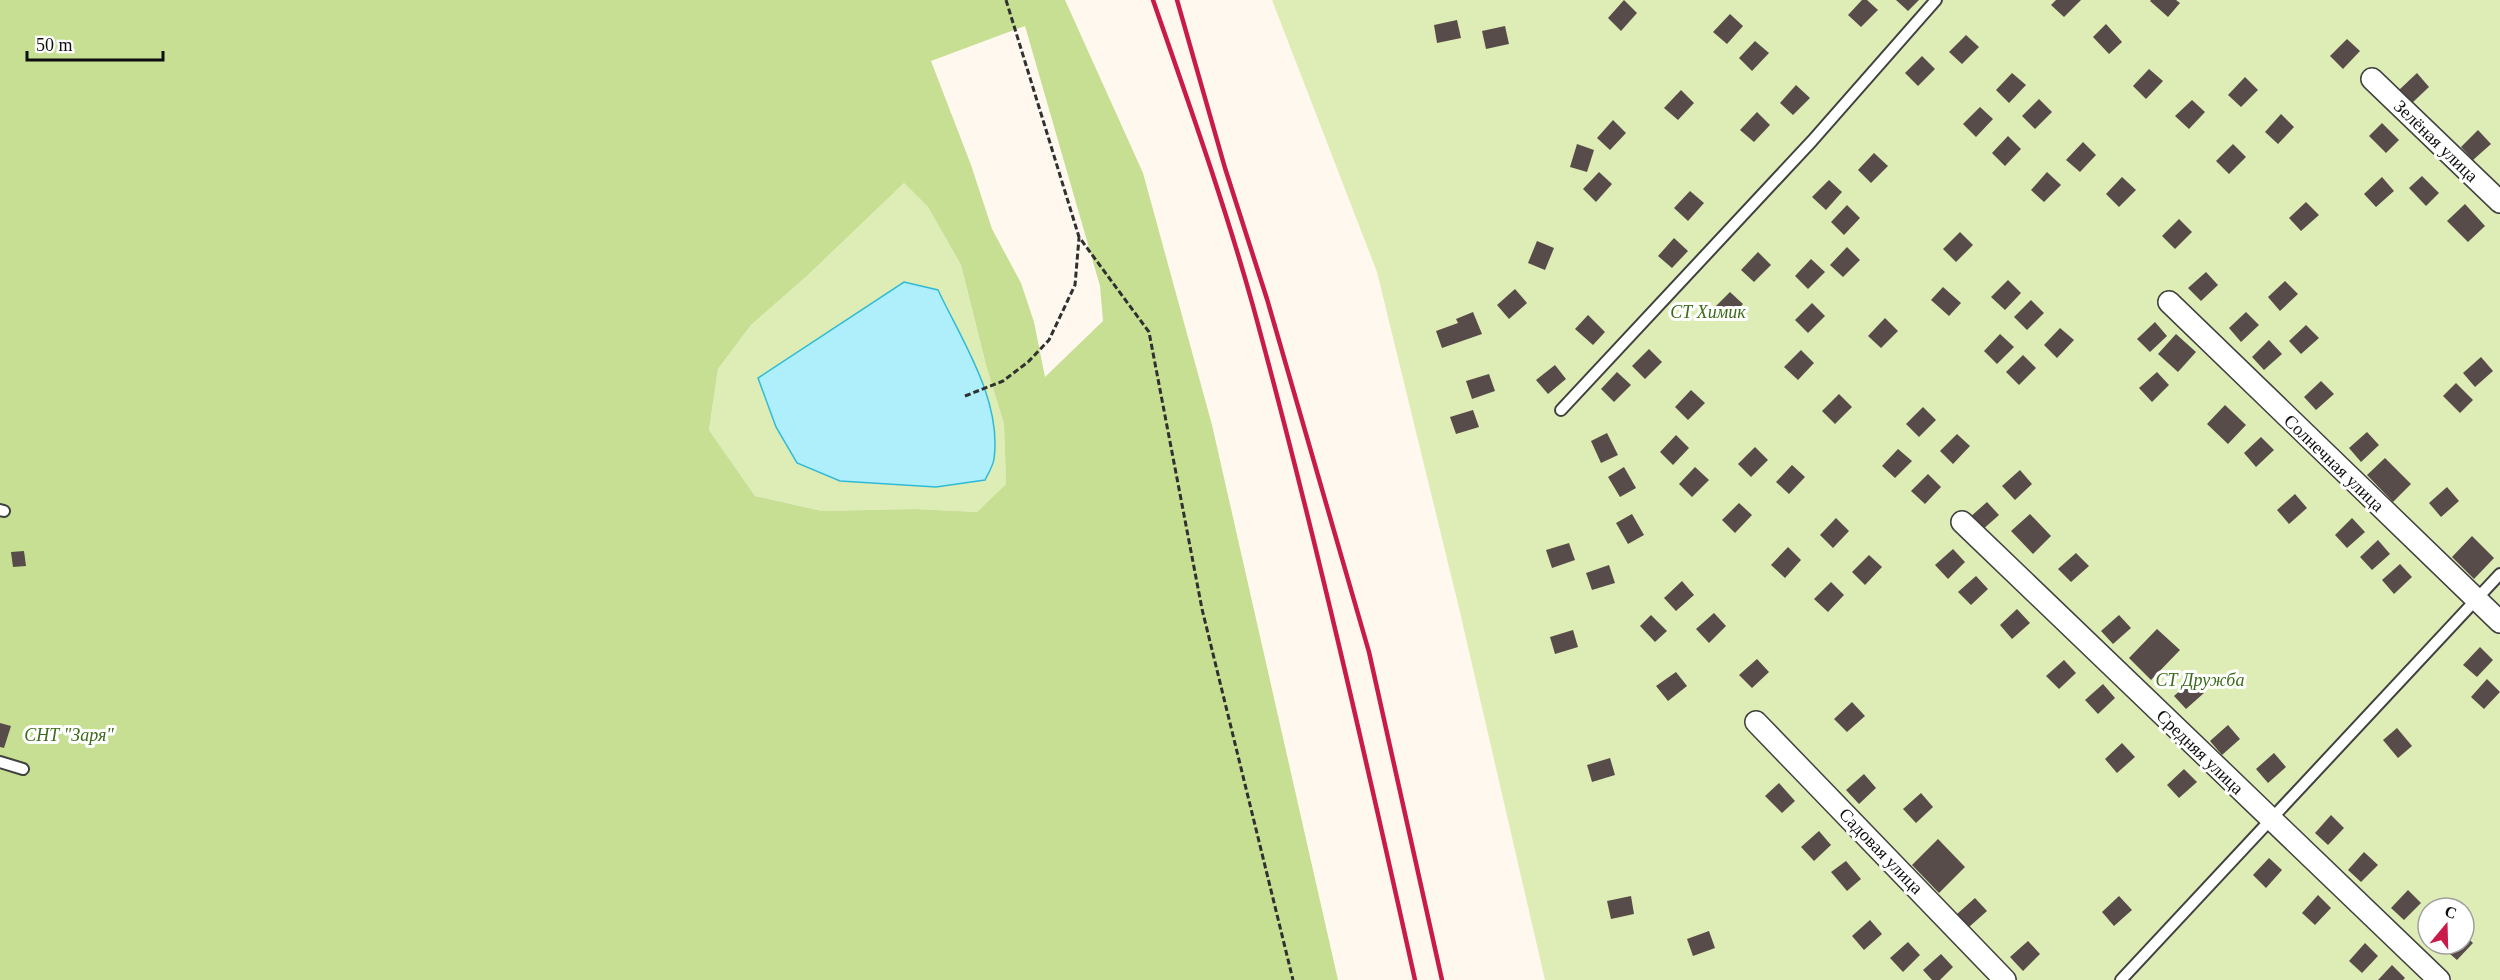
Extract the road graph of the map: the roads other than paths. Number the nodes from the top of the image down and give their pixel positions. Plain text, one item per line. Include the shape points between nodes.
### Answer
1 (1935, 0) edge
2 (2372, 79) dead end
3 (2500, 202) edge
4 (2169, 302) dead end
5 (1560, 410) dead end
6 (1962, 522) dead end
7 (2500, 574) edge
8 (2476, 600) junction
9 (2500, 622) edge
10 (1756, 722) dead end
11 (0, 762) edge
12 (22, 769) dead end
13 (2271, 820) junction
14 (2005, 980) edge
15 (2121, 980) edge
16 (2439, 980) edge

1 - 5 lane via 1812,141
2 - 3 street, Зелёная улица
4 - 8 street, Солнечная улица
6 - 13 street, Средняя улица
7 - 8 lane
8 - 9 street, Солнечная улица
8 - 13 lane
10 - 14 street, Садовая улица
11 - 12 lane
13 - 15 lane
13 - 16 street, Средняя улица

